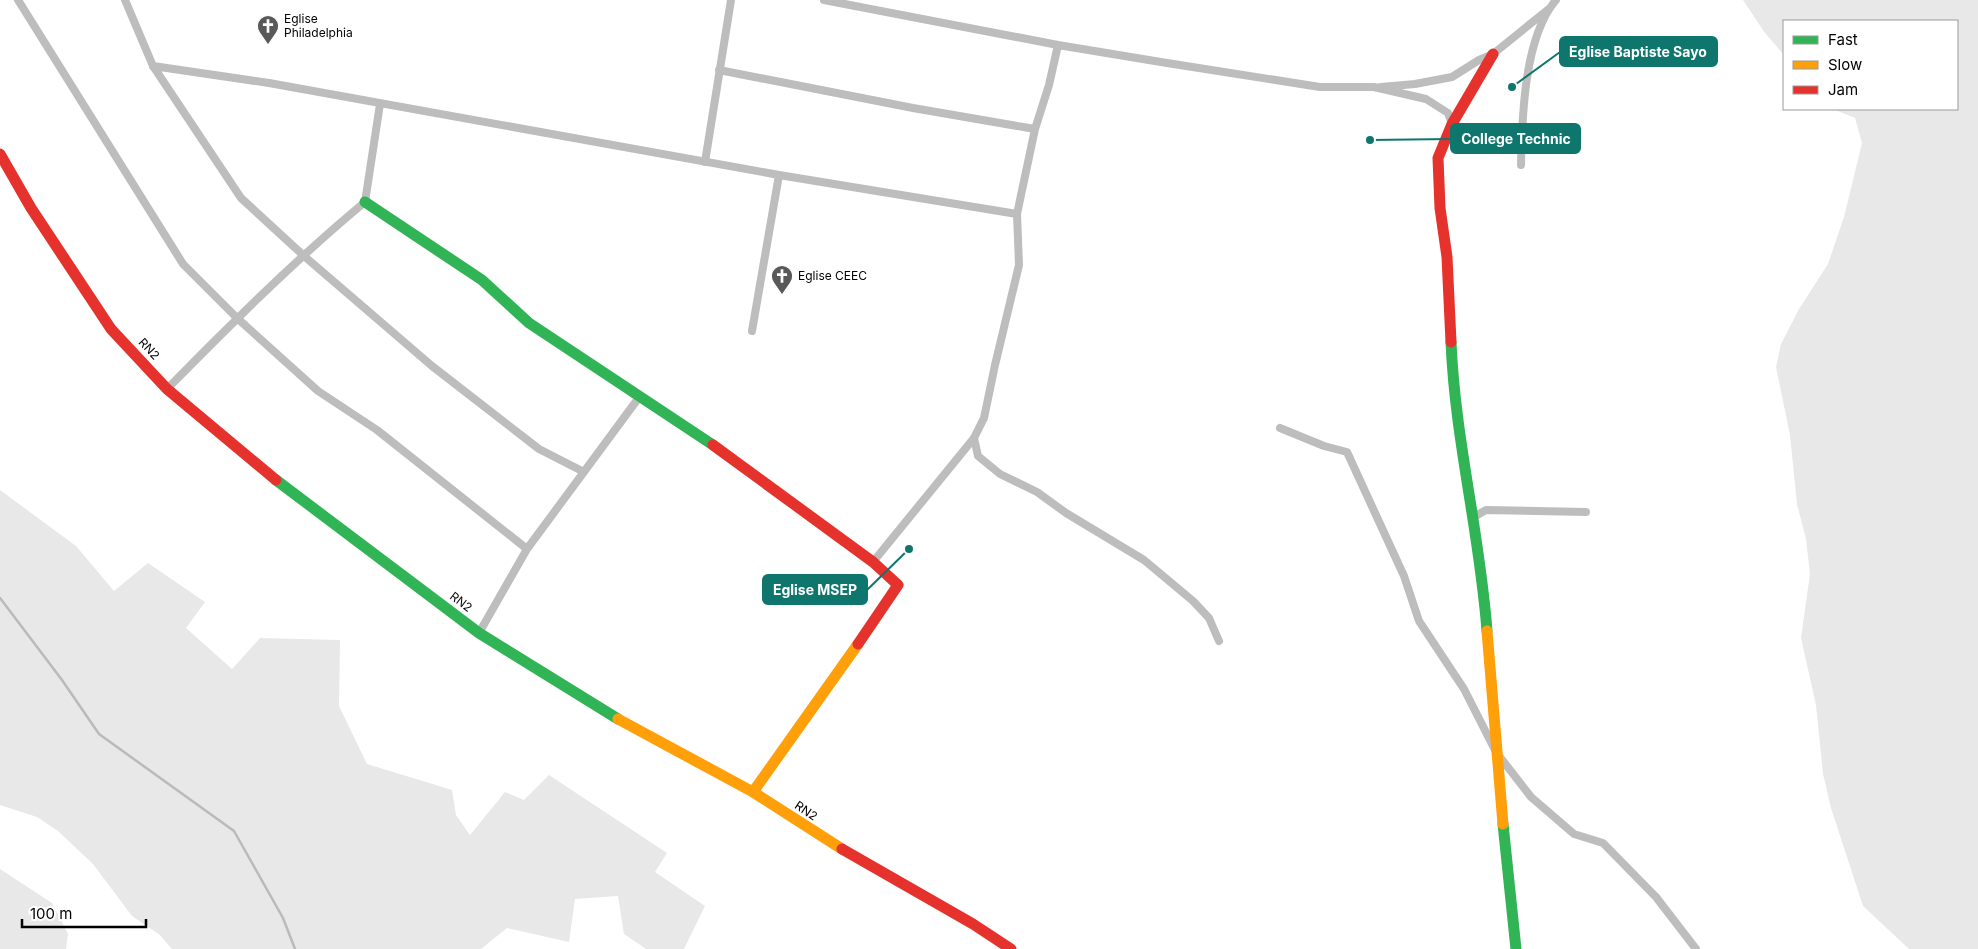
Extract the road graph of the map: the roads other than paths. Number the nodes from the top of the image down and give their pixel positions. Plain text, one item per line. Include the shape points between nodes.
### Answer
1 (18, 0) edge
2 (125, 0) edge
3 (731, 0) edge
4 (824, 0) edge
5 (1556, 0) edge
6 (1550, 8) junction
7 (1058, 45) junction
8 (1493, 54) junction
9 (153, 66) junction
10 (719, 70) junction
11 (1374, 87) junction
12 (380, 104) junction
13 (1452, 124) junction
14 (1035, 129) junction
15 (0, 154) edge
16 (705, 162) junction
17 (1521, 165) dead end
18 (779, 175) junction
19 (365, 202) junction
20 (1017, 214) junction
21 (304, 256) junction
22 (237, 318) junction
23 (752, 331) dead end
24 (167, 389) junction
25 (640, 396) junction
26 (1280, 428) dead end
27 (974, 438) junction
28 (584, 472) junction
29 (1586, 512) dead end
30 (1472, 518) junction
31 (527, 549) junction
32 (873, 562) junction
33 (479, 633) junction
34 (1219, 641) dead end
35 (1496, 752) junction
36 (753, 792) junction
37 (1011, 949) edge
38 (1516, 949) edge
39 (1696, 949) edge

1 - 22 street via 183,264
2 - 9 street
3 - 10 street
4 - 7 street
5 - 6 street
6 - 8 street
6 - 17 street via 1534,43 1523,105
7 - 11 street via 1320,86
7 - 14 street via 1050,86
8 - 11 street via 1452,77
8 - 13 street
9 - 12 street
9 - 21 street via 241,198
10 - 14 street
10 - 16 street
11 - 13 street via 1426,99 1448,113
12 - 16 street
12 - 19 street
13 - 30 street via 1438,158 1440,208 1447,257 1452,378
14 - 20 street
15 - 24 street, RN2 via 31,208 111,329
16 - 18 street
18 - 20 street
18 - 23 street
19 - 21 street
19 - 25 street via 482,280 529,323
20 - 27 street via 1020,265 984,418
21 - 22 street
21 - 28 street via 432,366 539,449
22 - 24 street
22 - 31 street via 318,392 377,430
24 - 33 street, RN2 via 288,490
25 - 28 street
25 - 32 street via 703,437
26 - 35 street via 1347,452 1404,576 1419,621 1464,689
27 - 32 street
27 - 34 street via 978,456 1000,474 1037,492 1144,560 1209,618
28 - 31 street
29 - 30 street via 1486,510
30 - 35 street via 1484,587
31 - 33 street
32 - 36 street via 898,585 896,590
33 - 36 street, RN2 via 608,714
35 - 38 street
35 - 39 street via 1531,796 1574,834 1603,843 1656,896
36 - 37 street, RN2 via 818,836

